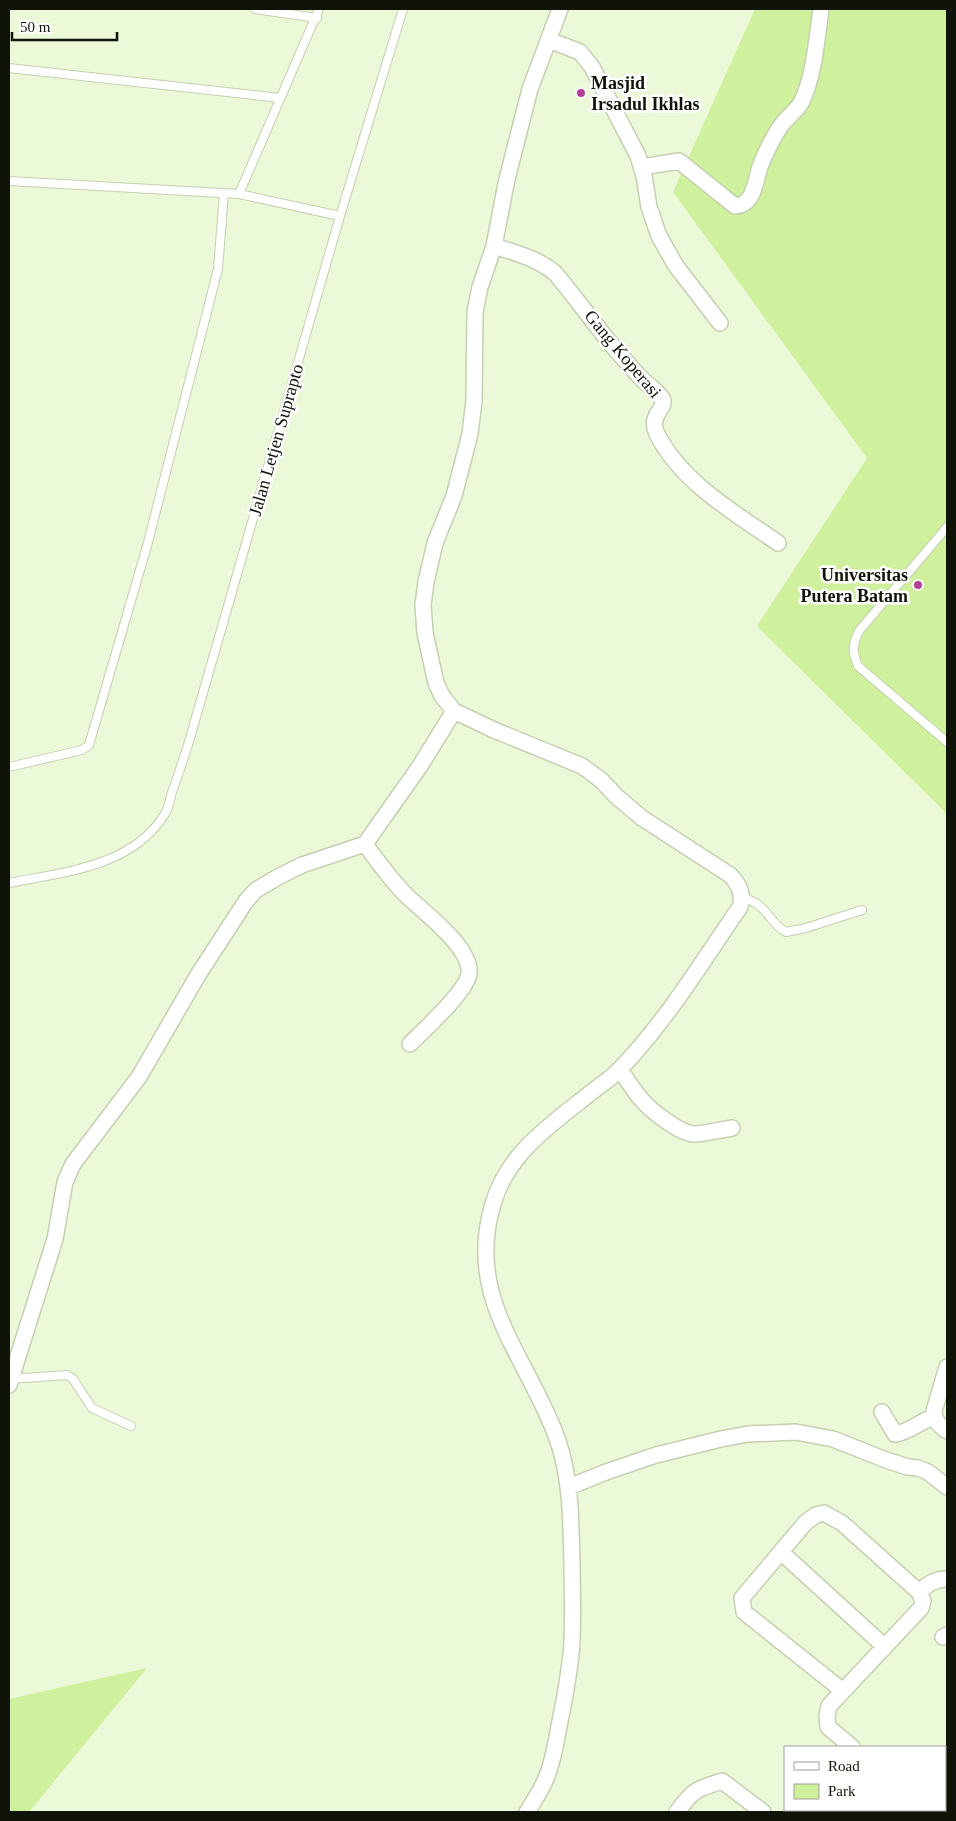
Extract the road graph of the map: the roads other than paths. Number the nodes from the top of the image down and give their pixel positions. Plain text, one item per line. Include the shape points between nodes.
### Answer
1 (255, 9) edge
2 (319, 9) edge
3 (403, 9) edge
4 (560, 9) edge
5 (821, 9) edge
6 (316, 18) junction
7 (549, 40) junction
8 (9, 68) edge
9 (280, 98) junction
10 (642, 167) junction
11 (9, 181) edge
12 (224, 194) junction
13 (239, 194) junction
14 (340, 216) junction
15 (494, 246) junction
16 (720, 323) dead end
17 (947, 527) edge
18 (778, 543) dead end
19 (454, 711) junction
20 (947, 742) edge
21 (9, 767) edge
22 (365, 844) junction
23 (9, 883) edge
24 (742, 898) junction
25 (862, 910) dead end
26 (410, 1044) dead end
27 (620, 1070) junction
28 (732, 1128) dead end
29 (947, 1367) edge
30 (10, 1381) edge
31 (882, 1412) dead end
32 (934, 1417) junction
33 (131, 1426) dead end
34 (947, 1431) edge
35 (569, 1487) junction
36 (947, 1487) edge
37 (782, 1552) junction
38 (947, 1579) edge
39 (919, 1592) junction
40 (885, 1647) junction
41 (843, 1691) junction
42 (851, 1746) edge
43 (527, 1812) edge
44 (677, 1812) edge
45 (764, 1812) edge

1 - 6 lane
2 - 6 lane
3 - 14 lane, Jalan Letjen Suprapto
4 - 7 street
5 - 10 street via 809,80 800,104 770,142 750,199 742,206 735,206 679,161
6 - 9 lane
7 - 10 street via 572,48 586,58
7 - 15 street via 530,89
8 - 9 lane
9 - 13 lane
10 - 16 street via 649,206 659,236 676,266
11 - 12 lane
12 - 13 lane
12 - 21 lane via 218,269 147,546 90,745 82,750
13 - 14 lane
14 - 23 lane, Jalan Letjen Suprapto via 166,813 135,846 118,856 88,868
15 - 18 street, Gang Koperasi via 534,259 555,273 616,349 662,398 663,405 654,420 654,428 679,465 717,500
15 - 19 street via 475,312 474,402 470,434 454,496 436,543 423,605 425,633 436,683
17 - 20 lane via 858,631 853,643 858,666
19 - 22 street
19 - 24 street via 582,766 642,818 730,875 736,881
22 - 26 street via 381,868 447,933 461,950 469,967 469,975 461,990
22 - 30 street via 294,869 263,885 246,901 139,1077 72,1164 65,1182 55,1239
24 - 25 lane via 755,901 786,932
24 - 27 street via 740,907 674,1005
27 - 28 street via 648,1106 687,1133
27 - 35 street via 526,1147 510,1166 499,1186 486,1241 486,1268 493,1302 546,1411 558,1442
29 - 32 street
30 - 33 lane via 67,1374 92,1408
31 - 32 street via 895,1434
32 - 34 street
35 - 36 street via 656,1455 721,1439 796,1432 833,1439 886,1460 923,1470
35 - 43 street via 572,1625 567,1686 547,1776
37 - 39 street via 806,1522 824,1513 842,1523
37 - 40 street
37 - 41 street via 742,1598 744,1612
38 - 39 street via 928,1584
39 - 40 street via 923,1601 921,1608
40 - 41 street
41 - 42 street via 829,1706 828,1727
44 - 45 street via 691,1793 722,1781

